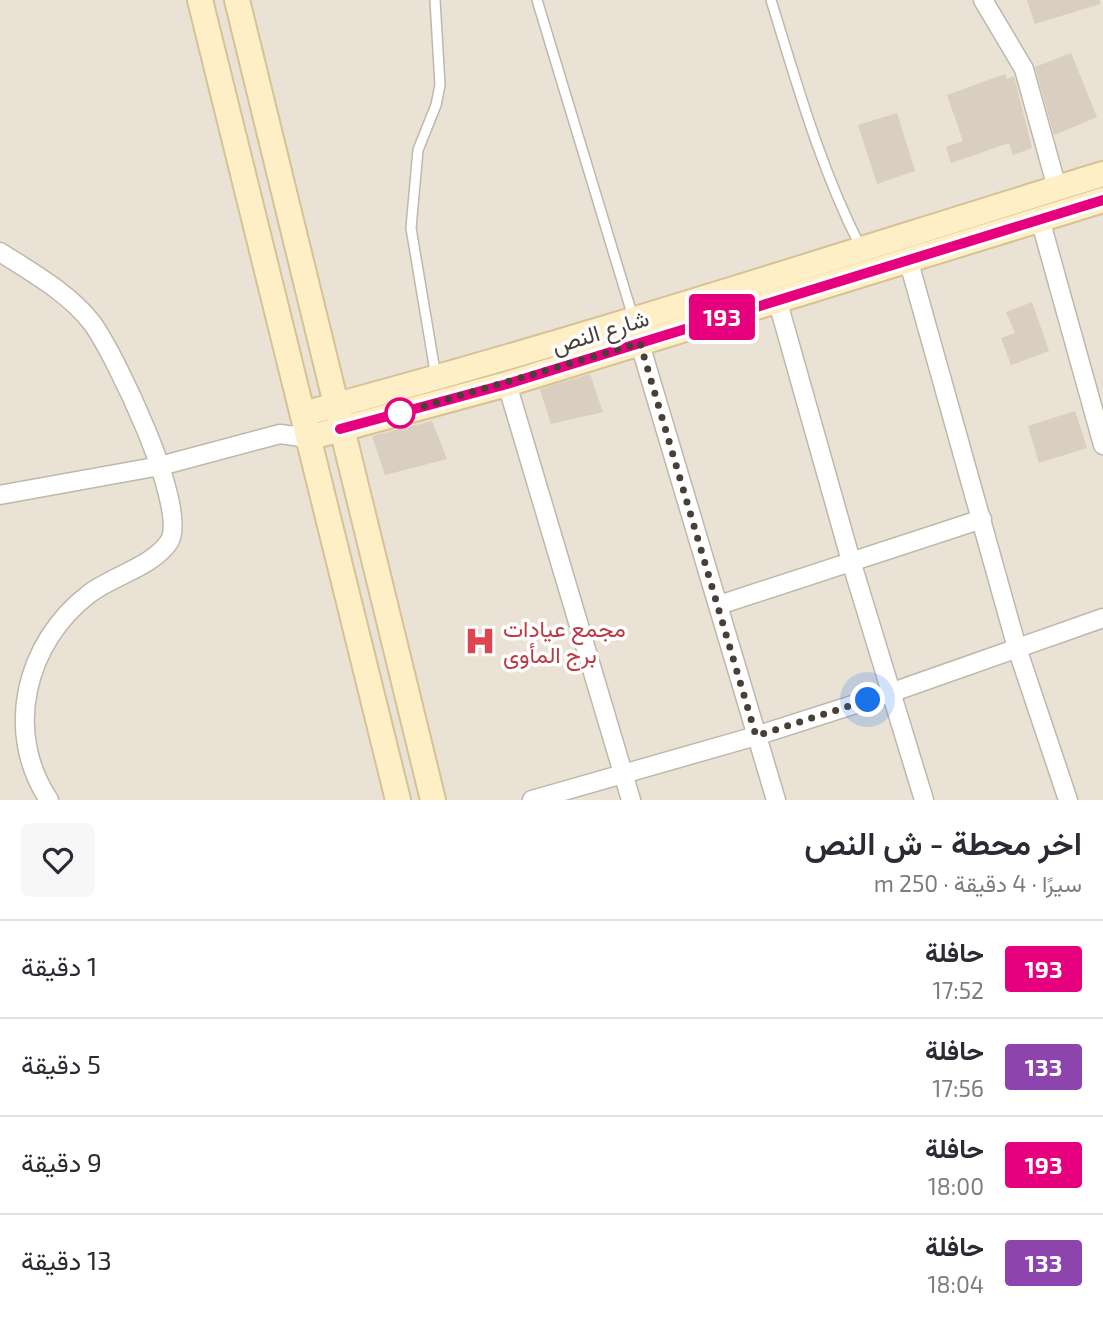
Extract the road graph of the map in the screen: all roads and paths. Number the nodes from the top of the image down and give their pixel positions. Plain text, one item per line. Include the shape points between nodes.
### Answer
1 (200, 0) edge
2 (237, 0) edge
3 (435, 0) edge
4 (537, 0) edge
5 (771, 0) edge
6 (983, 0) edge
7 (1103, 174) edge
8 (1057, 188) junction
9 (1103, 200) edge
10 (1040, 219) junction
11 (860, 248) junction
12 (0, 252) edge
13 (908, 259) junction
14 (777, 299) junction
15 (637, 332) junction
16 (436, 380) junction
17 (507, 384) junction
18 (338, 417) junction
19 (306, 426) junction
20 (1103, 445) edge
21 (160, 466) junction
22 (0, 495) edge
23 (982, 519) junction
24 (851, 561) junction
25 (719, 605) junction
26 (1103, 618) edge
27 (1017, 648) junction
28 (890, 693) junction
29 (756, 736) junction
30 (623, 774) junction
31 (45, 797) edge
32 (398, 800) edge
33 (433, 800) edge
34 (533, 800) edge
35 (631, 800) edge
36 (776, 800) edge
37 (924, 800) edge
38 (1068, 800) edge

1 - 19 main road
2 - 18 main road
3 - 16 lane via 440,85 418,150 411,228
4 - 15 lane
5 - 11 lane via 811,134
6 - 8 street via 1024,69
7 - 8 main road, شارع النص
8 - 11 main road, شارع النص
9 - 10 main road, شارع النص
10 - 13 main road, شارع النص
10 - 20 street
11 - 15 main road, شارع النص
12 - 21 street via 57,290 91,321 117,364
13 - 14 main road, شارع النص
13 - 23 street
14 - 15 main road, شارع النص
14 - 24 street
15 - 16 main road, شارع النص
15 - 17 main road, شارع النص
15 - 25 street
16 - 18 main road, شارع النص
17 - 18 main road, شارع النص
17 - 30 street
18 - 19 main road
18 - 33 main road
19 - 21 street
19 - 32 main road
21 - 22 street
21 - 31 street via 174,522 169,542 91,592 60,619 38,656 27,691 23,727
23 - 24 street
23 - 27 street
24 - 25 street
24 - 28 street
25 - 29 street
26 - 27 street
27 - 28 street
27 - 38 street
28 - 29 street
28 - 37 street
29 - 30 street
29 - 36 street
30 - 34 street
30 - 35 street

